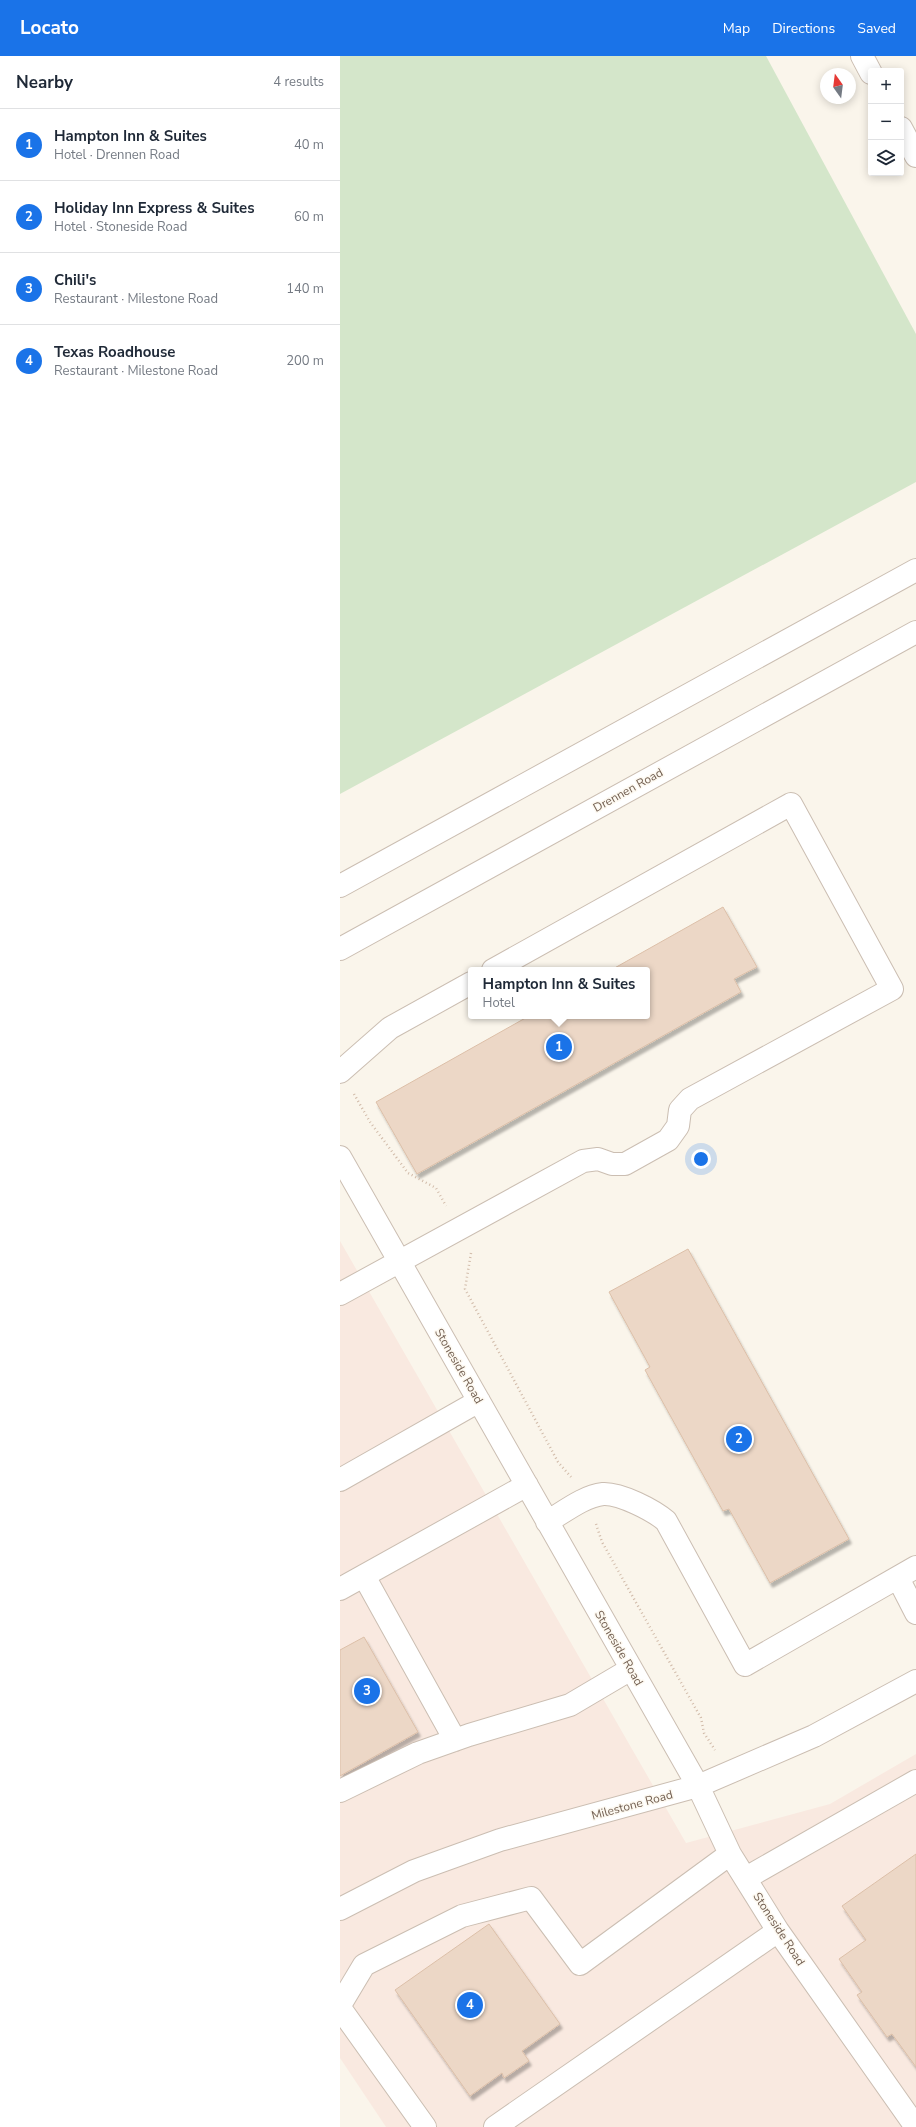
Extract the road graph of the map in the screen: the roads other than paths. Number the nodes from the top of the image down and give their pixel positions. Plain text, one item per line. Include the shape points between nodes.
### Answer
1 (862, 56) edge
2 (868, 68) edge
3 (904, 134) edge
4 (916, 156) edge
5 (916, 570) edge
6 (916, 632) edge
7 (340, 886) edge
8 (340, 949) edge
9 (498, 967) edge
10 (468, 984) edge
11 (341, 1072) edge
12 (340, 1157) edge
13 (347, 1185) edge
14 (399, 1260) junction
15 (340, 1294) edge
16 (479, 1401) junction
17 (340, 1480) edge
18 (526, 1485) junction
19 (548, 1522) junction
20 (916, 1567) edge
21 (364, 1576) junction
22 (898, 1578) junction
23 (340, 1589) edge
24 (916, 1612) edge
25 (632, 1669) junction
26 (916, 1680) edge
27 (455, 1740) junction
28 (916, 1781) edge
29 (698, 1786) junction
30 (340, 1791) edge
31 (730, 1854) junction
32 (746, 1878) junction
33 (340, 1909) edge
34 (778, 1931) junction
35 (340, 2006) edge
36 (425, 2127) edge
37 (495, 2127) edge
38 (916, 2127) edge

1 - 2 street
3 - 4 street
5 - 7 street
6 - 8 street, Drennen Road
9 - 14 street via 791,804 892,989 690,1099 680,1110 678,1126 668,1140 625,1164 612,1164 598,1159 583,1160
10 - 11 street via 390,1028
12 - 13 street, Stoneside Road
13 - 14 street, Stoneside Road
14 - 15 street
14 - 16 street, Stoneside Road
16 - 17 street
16 - 18 street, Stoneside Road
18 - 19 street, Stoneside Road
18 - 21 street
19 - 22 street via 584,1500 604,1494 652,1510 666,1521 745,1666
19 - 25 street, Stoneside Road
20 - 22 street
21 - 23 street
21 - 27 street
22 - 24 street
25 - 27 street via 570,1705
25 - 29 street, Stoneside Road
26 - 29 street, Milestone Road via 814,1736
27 - 30 street via 418,1753
28 - 32 street
29 - 31 street, Stoneside Road
29 - 33 street, Milestone Road via 500,1840 414,1871
31 - 32 street, Stoneside Road
31 - 35 street via 580,1964 531,1898 462,1916 364,1965
32 - 34 street, Stoneside Road
34 - 37 street
34 - 38 street, Stoneside Road
35 - 36 street

